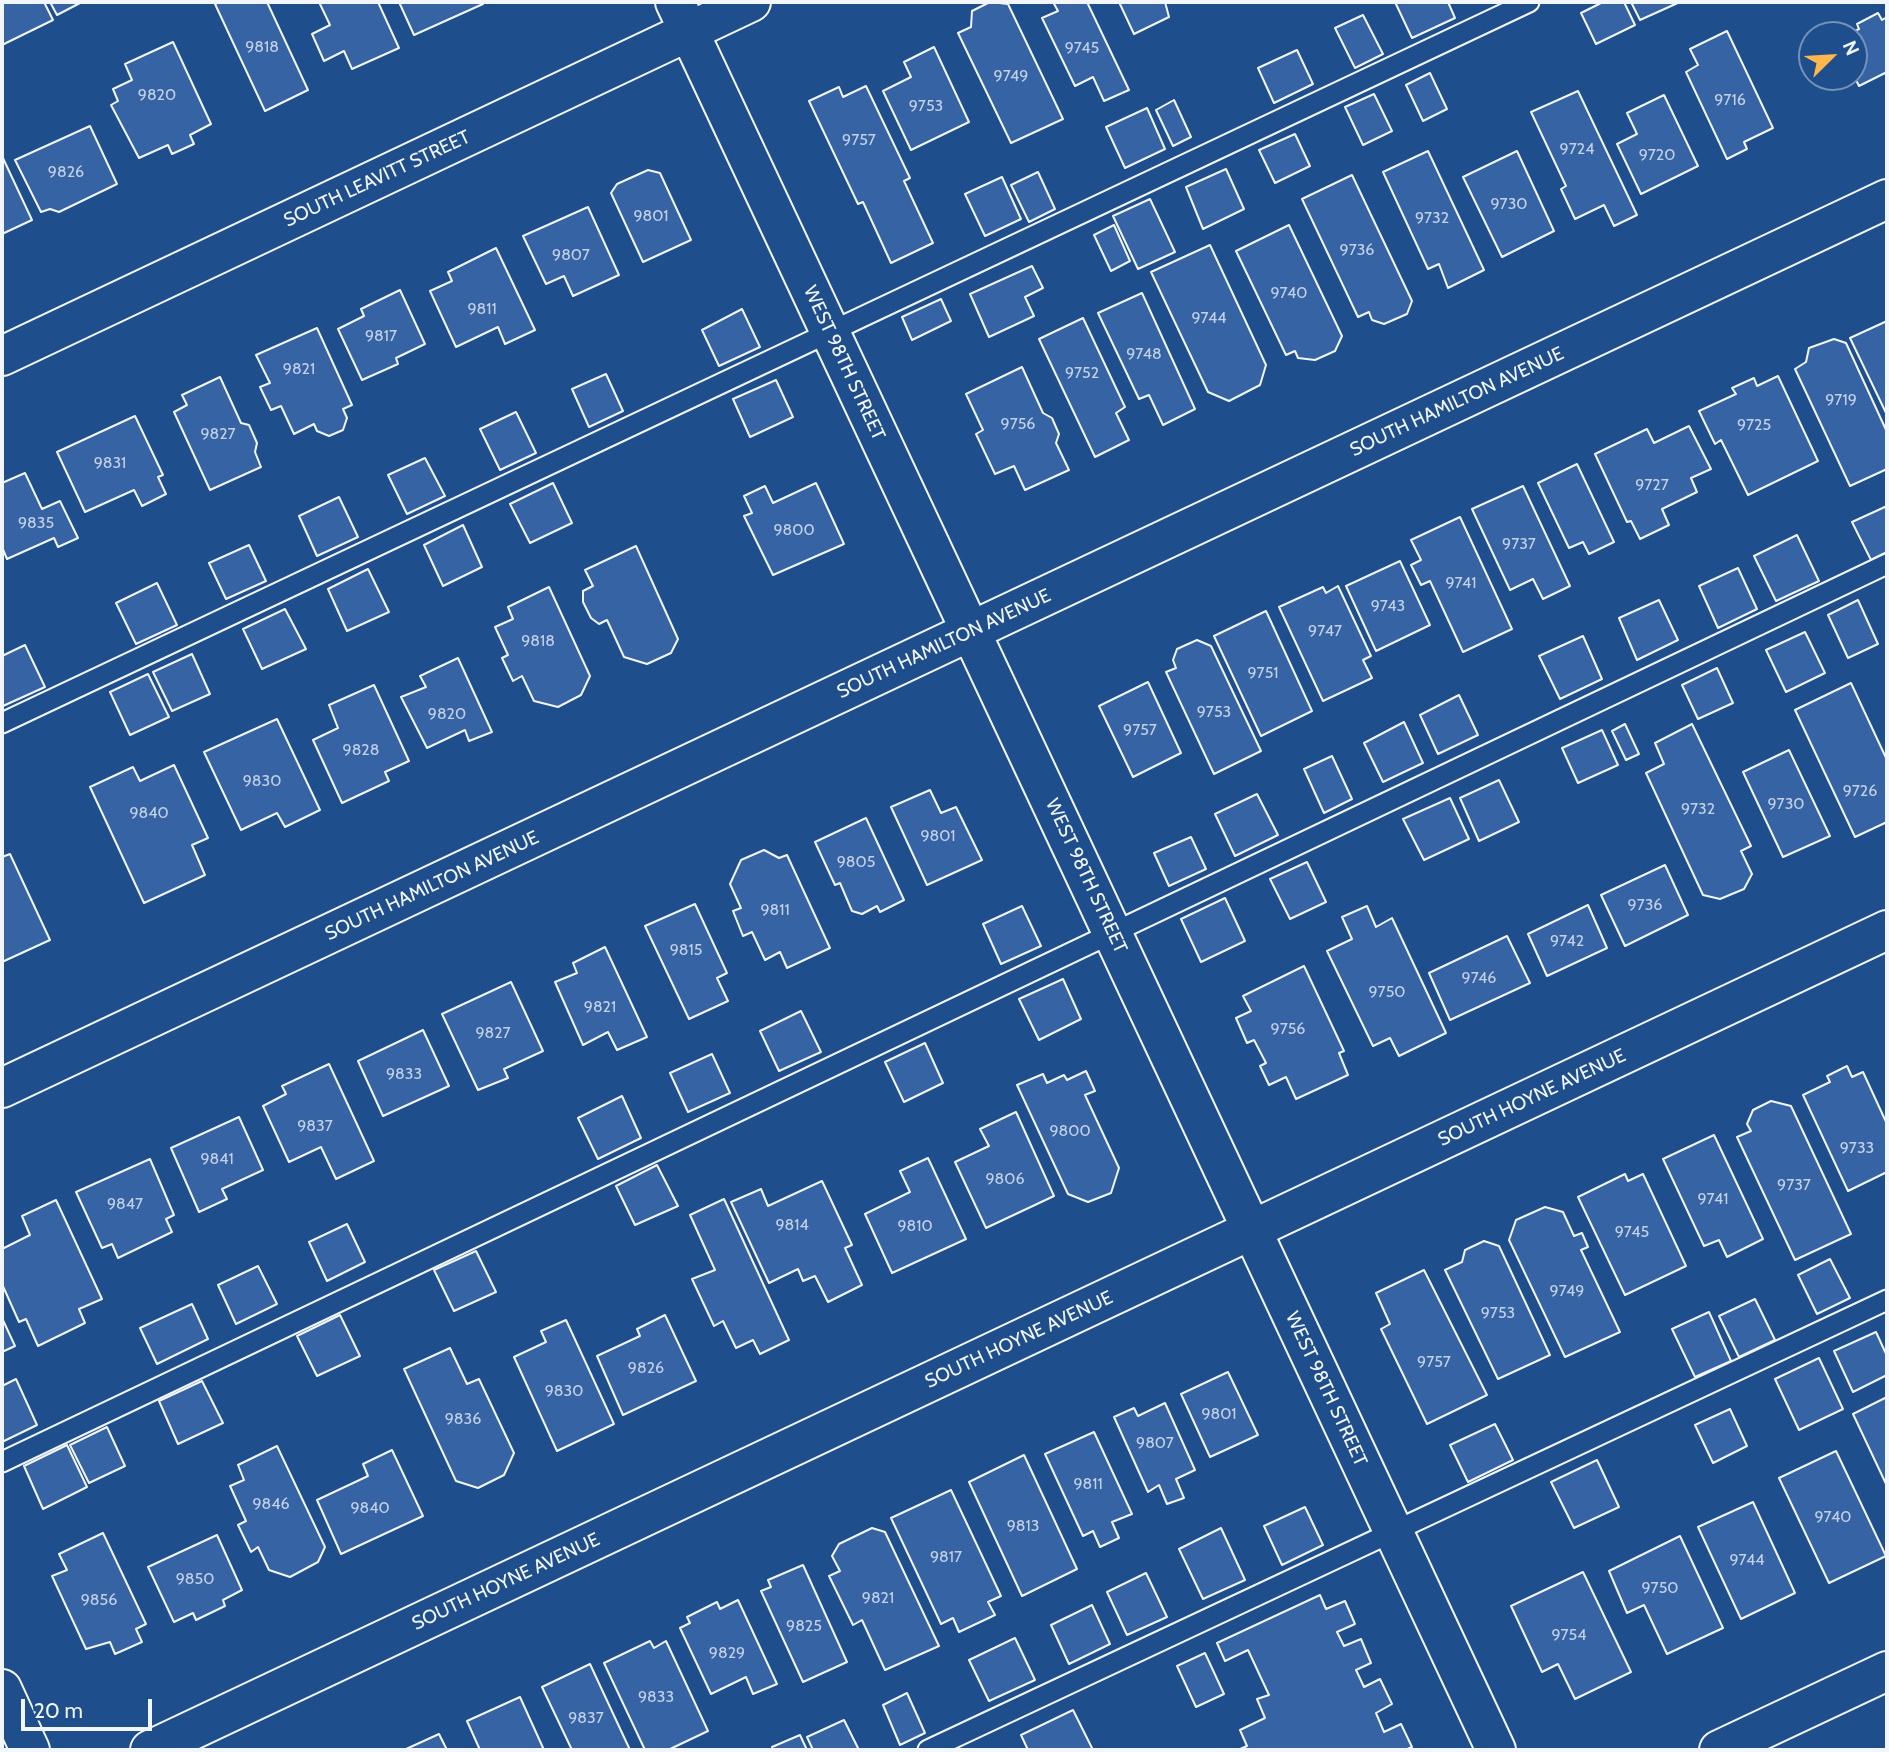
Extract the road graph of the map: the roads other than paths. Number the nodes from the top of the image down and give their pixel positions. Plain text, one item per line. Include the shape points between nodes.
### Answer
1 (751, 2) edge
2 (1529, 2) edge
3 (682, 17) edge
4 (1887, 199) edge
5 (830, 332) junction
6 (2, 356) edge
7 (1887, 564) edge
8 (971, 632) junction
9 (2, 723) edge
10 (1887, 930) edge
11 (1113, 933) junction
12 (2, 1088) edge
13 (1252, 1230) junction
14 (1887, 1300) edge
15 (2, 1462) edge
16 (1393, 1530) junction
17 (1887, 1671) edge
18 (2, 1689) edge
19 (30, 1750) edge
20 (150, 1750) edge
21 (928, 1750) edge
22 (1496, 1750) edge
23 (1719, 1750) edge

1 - 3 street, SOUTH LEAVITT STREET
2 - 5 lane
3 - 5 street, WEST 98TH STREET
3 - 6 street, SOUTH LEAVITT STREET
4 - 8 street, SOUTH HAMILTON AVENUE
5 - 8 street, WEST 98TH STREET
5 - 9 lane
7 - 11 lane
8 - 11 street, WEST 98TH STREET
8 - 12 street, SOUTH HAMILTON AVENUE
10 - 13 street, SOUTH HOYNE AVENUE
11 - 13 street, WEST 98TH STREET
11 - 15 lane
13 - 16 street, WEST 98TH STREET
13 - 20 street, SOUTH HOYNE AVENUE
14 - 16 lane
16 - 21 lane
16 - 22 street, WEST 98TH STREET
17 - 23 street
18 - 19 street

